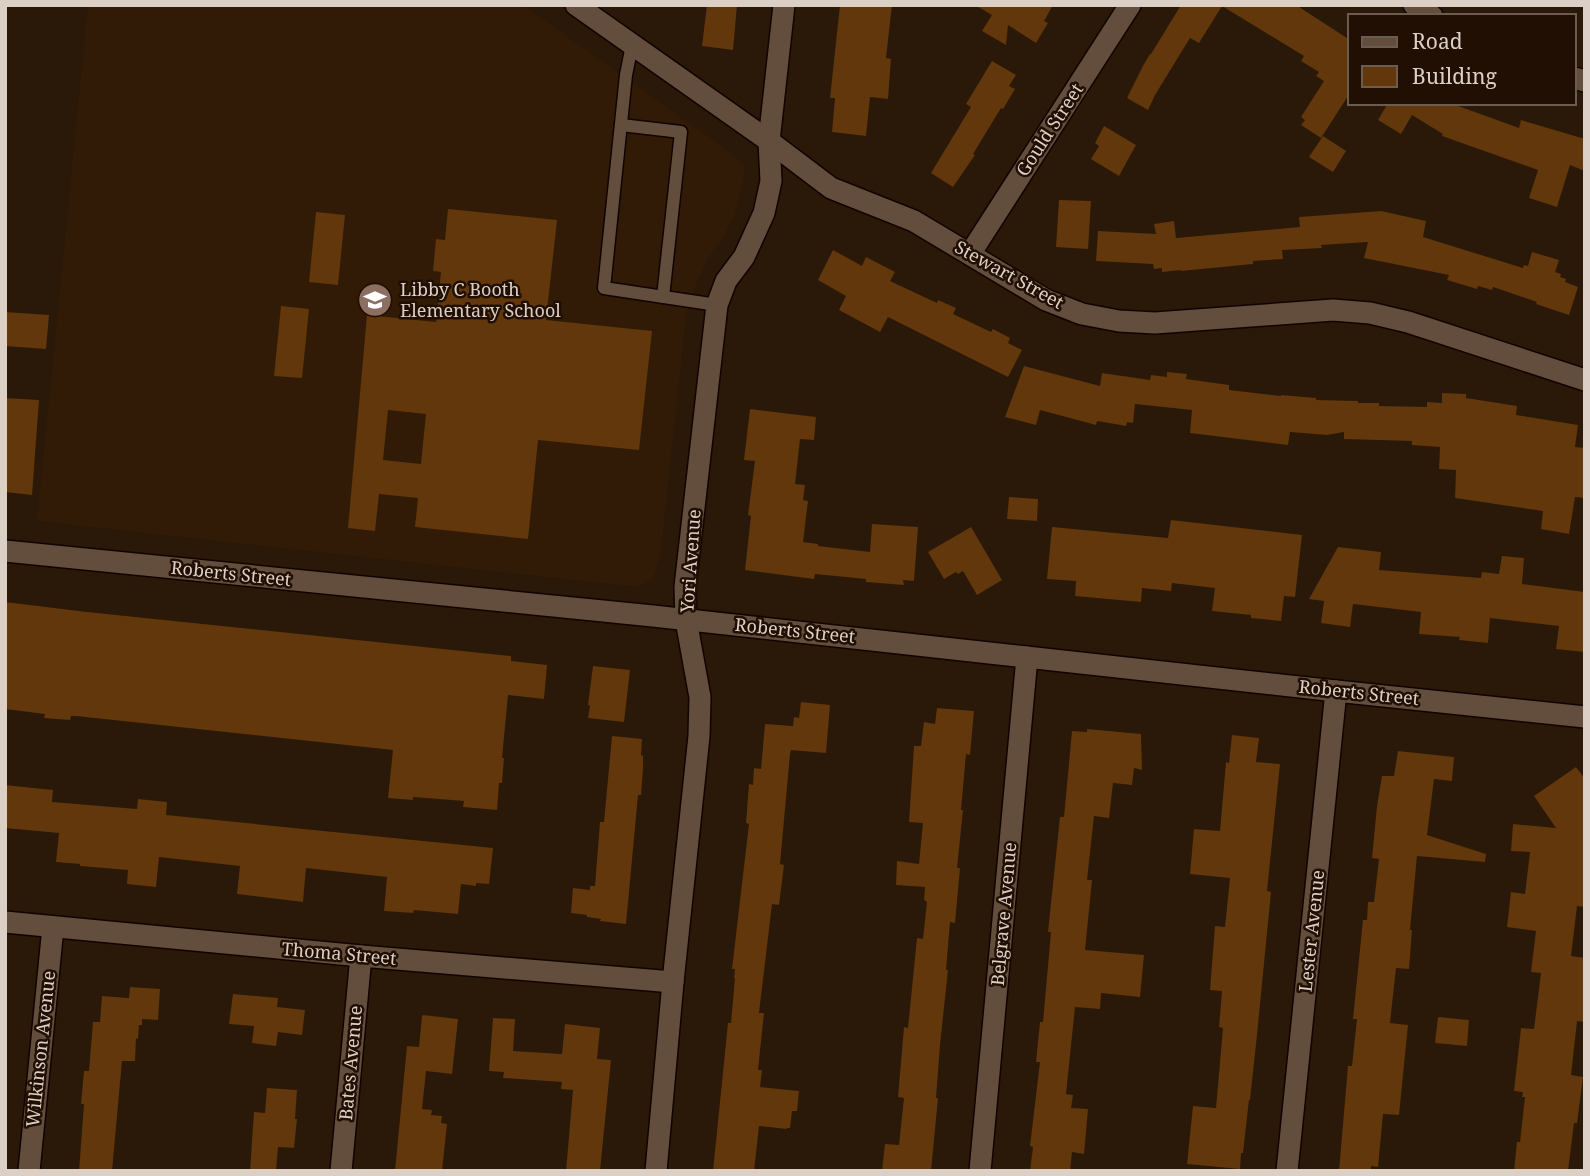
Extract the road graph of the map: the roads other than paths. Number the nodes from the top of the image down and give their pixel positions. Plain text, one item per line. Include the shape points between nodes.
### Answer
1 (576, 5) edge
2 (784, 5) edge
3 (1130, 5) edge
4 (632, 45) junction
5 (621, 125) junction
6 (769, 141) junction
7 (970, 254) junction
8 (663, 297) junction
9 (717, 305) junction
10 (1585, 380) edge
11 (5, 551) edge
12 (686, 620) junction
13 (1027, 657) junction
14 (1336, 691) junction
15 (1585, 717) edge
16 (5, 922) edge
17 (53, 927) junction
18 (361, 956) junction
19 (673, 982) junction
20 (29, 1171) edge
21 (341, 1171) edge
22 (656, 1171) edge
23 (980, 1171) edge
24 (1287, 1171) edge

1 - 4 street, Stewart Street
2 - 6 street, Yori Avenue
3 - 7 street, Gould Street
4 - 5 lane
4 - 6 street, Stewart Street
5 - 8 lane via 604,288
5 - 8 lane via 681,132
6 - 7 street, Stewart Street via 831,188 914,221
6 - 9 street, Yori Avenue via 771,181 764,213
7 - 10 street, Stewart Street via 1046,300 1082,314 1155,323 1333,310 1370,313
8 - 9 lane
9 - 12 street, Yori Avenue via 685,587
11 - 12 street, Roberts Street
12 - 13 street, Roberts Street
12 - 19 street, Yori Avenue via 700,697 699,736
13 - 14 street, Roberts Street
13 - 23 street, Belgrave Avenue
14 - 15 street, Roberts Street
14 - 24 street, Lester Avenue
16 - 17 street, Thoma Street
17 - 18 street, Thoma Street
17 - 20 street, Wilkinson Avenue
18 - 19 street, Thoma Street
18 - 21 street, Bates Avenue
19 - 22 street, Yori Avenue

